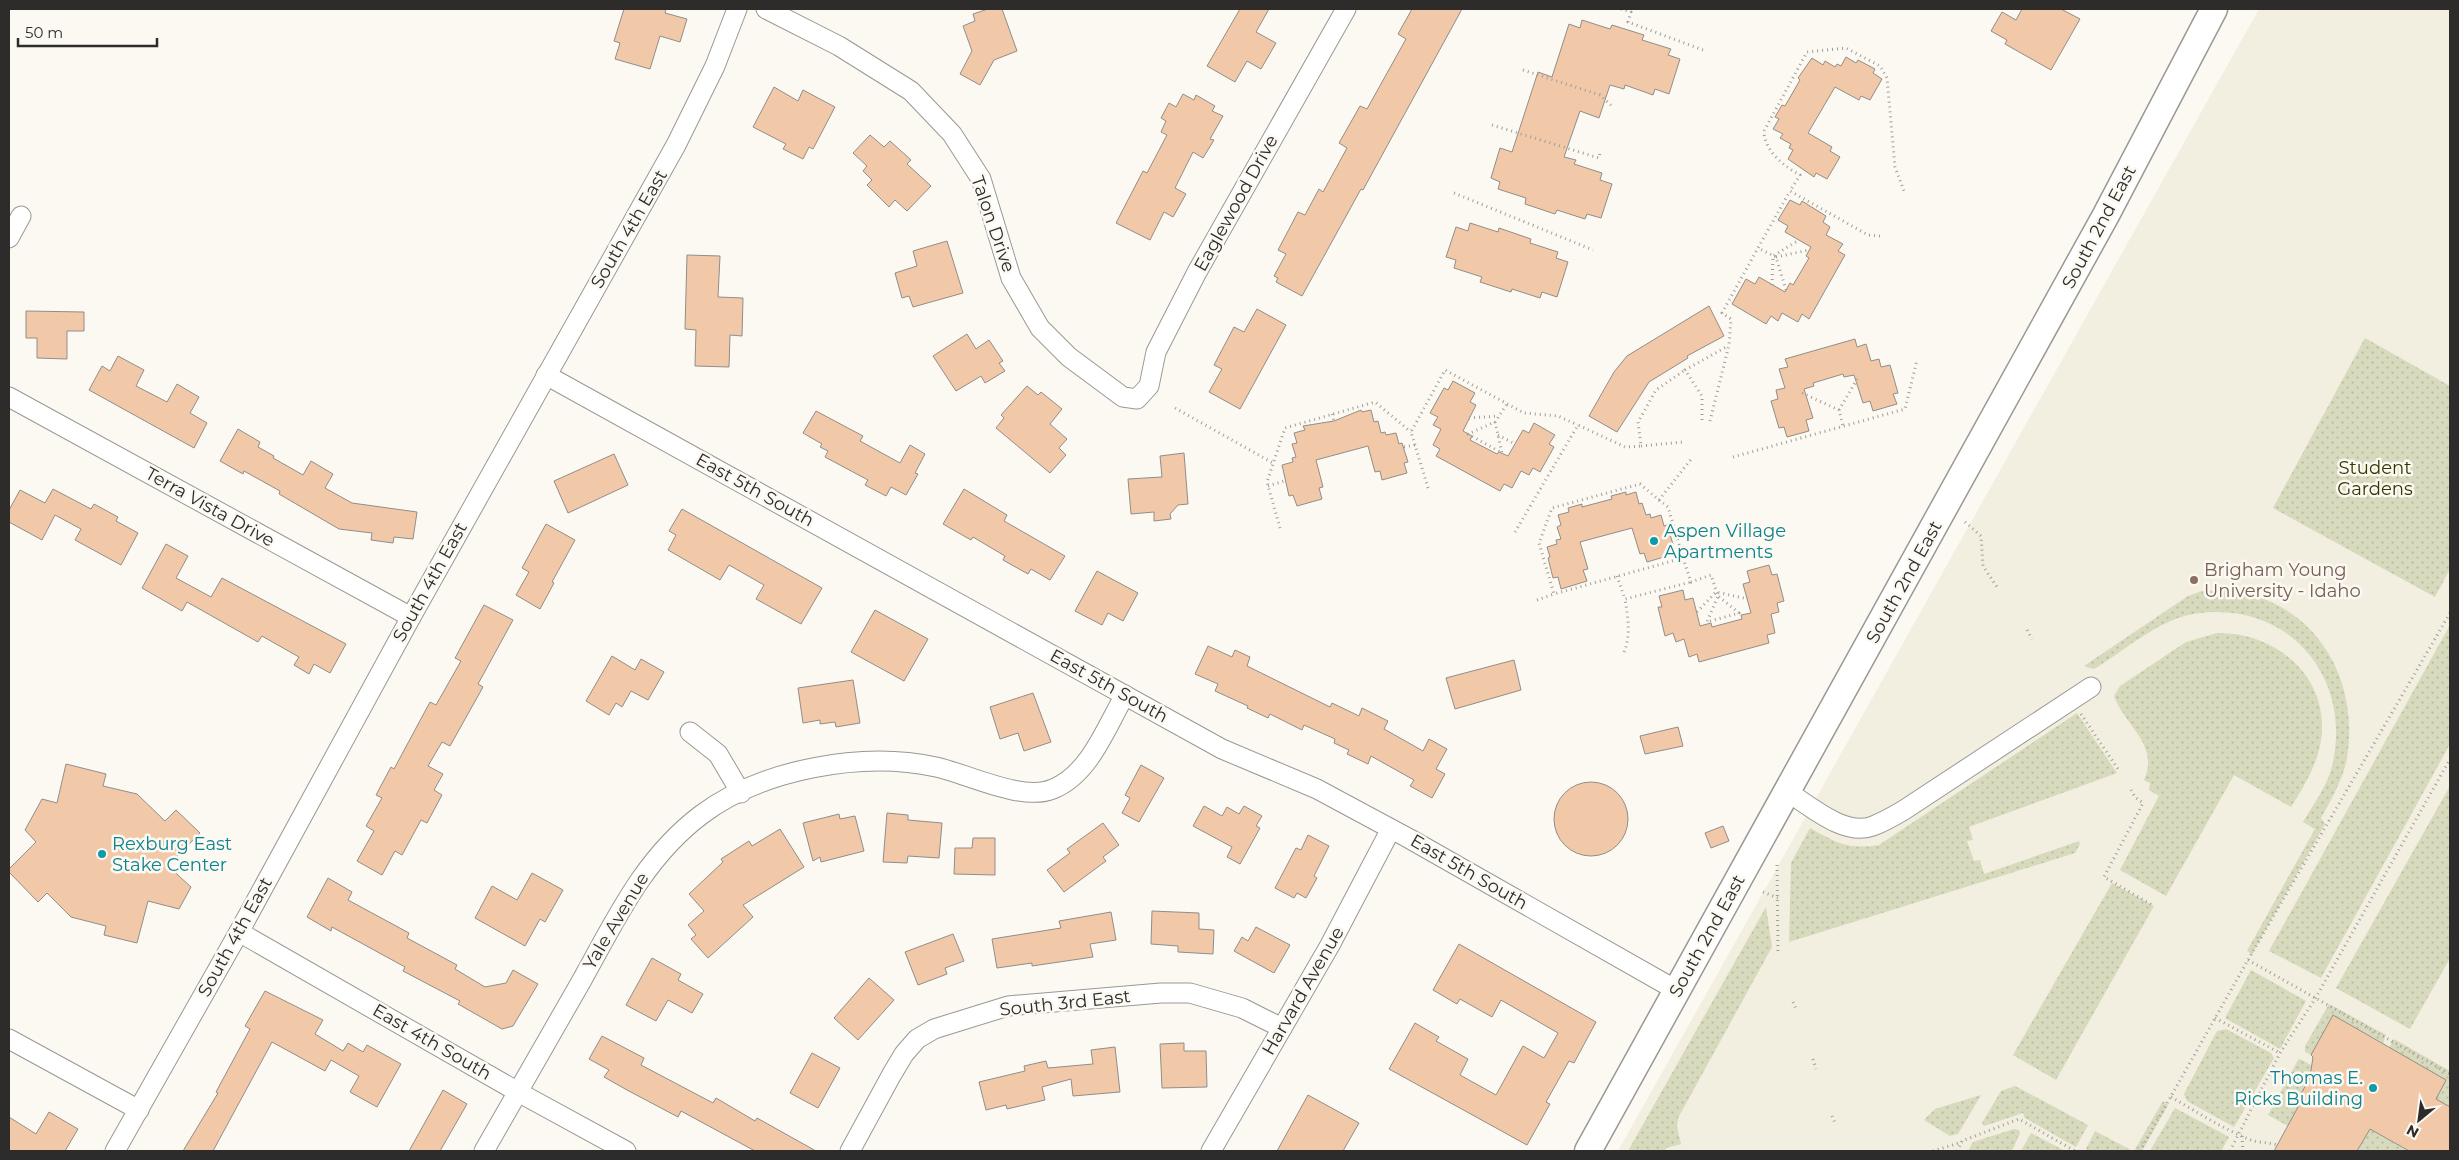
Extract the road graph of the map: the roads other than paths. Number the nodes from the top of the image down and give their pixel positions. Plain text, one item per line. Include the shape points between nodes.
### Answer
1 (737, 9) edge
2 (766, 9) edge
3 (1346, 9) edge
4 (2214, 9) edge
5 (22, 216) dead end
6 (9, 238) edge
7 (546, 375) junction
8 (9, 397) edge
9 (1135, 399) joint
10 (411, 616) junction
11 (2091, 687) dead end
12 (1125, 695) junction
13 (690, 732) dead end
14 (1788, 792) junction
15 (741, 793) junction
16 (1391, 829) junction
17 (239, 932) junction
18 (1676, 990) junction
19 (1282, 1028) junction
20 (9, 1039) edge
21 (518, 1092) junction
22 (138, 1110) junction
23 (115, 1151) edge
24 (484, 1151) edge
25 (626, 1151) edge
26 (850, 1151) edge
27 (1211, 1151) edge
28 (1588, 1151) edge

1 - 7 street, South 4th East via 715,66 676,145
2 - 9 street, Talon Drive via 839,46 912,91 952,134 981,179 1011,278 1040,328 1070,357 1123,397
3 - 9 street, Eaglewood Drive via 1196,272 1156,352 1149,386
4 - 14 main road, South 2nd East via 2106,216
5 - 6 street
7 - 10 street, South 4th East
7 - 12 street, East 5th South
8 - 10 street, Terra Vista Drive
10 - 17 street, South 4th East
11 - 14 street via 1904,810 1871,827 1852,828
12 - 15 street, Yale Avenue via 1080,771 1048,790 1007,788 934,767 853,762 808,767
12 - 16 street, East 5th South via 1222,749 1317,790
13 - 15 street via 718,754
14 - 18 main road, South 2nd East
15 - 21 street, Yale Avenue via 702,814 665,846 645,871 621,906
16 - 18 street, East 5th South
16 - 19 street, Harvard Avenue
17 - 21 street, East 4th South
17 - 22 street, South 4th East
18 - 28 main road, South 2nd East
19 - 26 street, South 3rd East via 1242,1008 1190,993 1017,1005 992,1010 934,1030 917,1040 904,1054
19 - 27 street, Harvard Avenue
20 - 22 street
21 - 24 street, Yale Avenue
21 - 25 street, East 4th South
22 - 23 street, South 4th East

